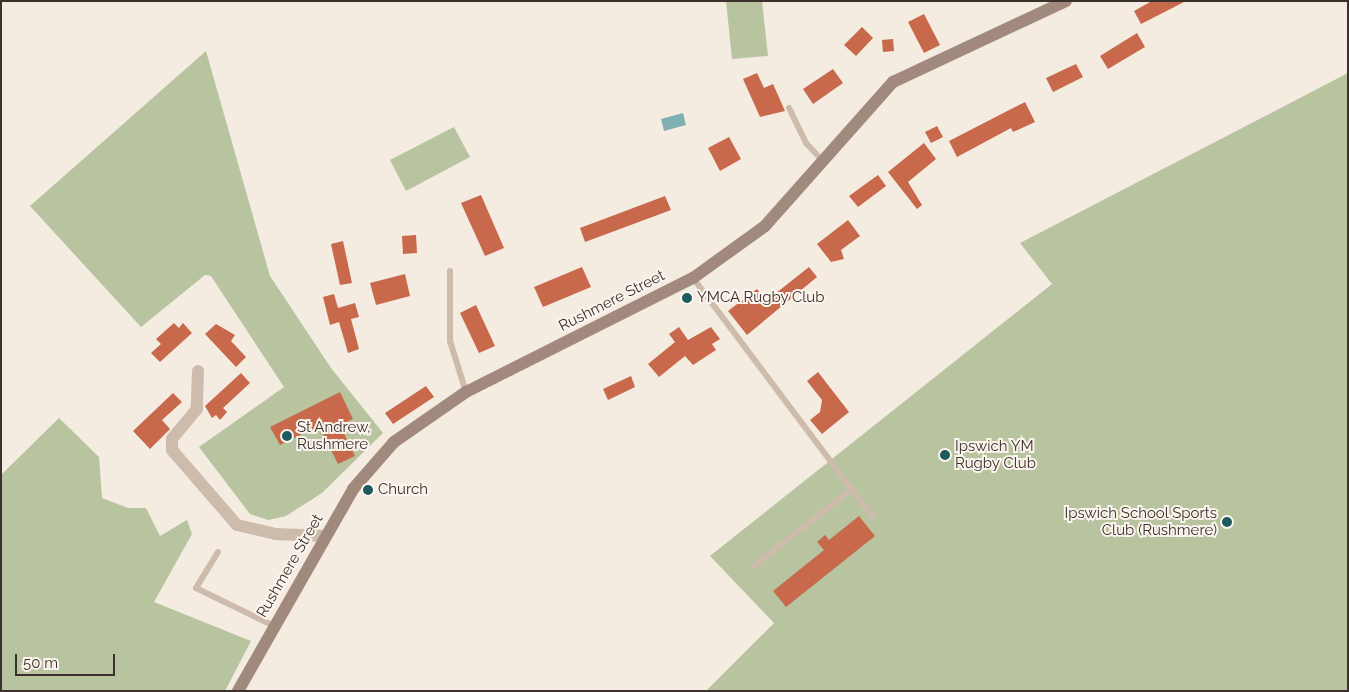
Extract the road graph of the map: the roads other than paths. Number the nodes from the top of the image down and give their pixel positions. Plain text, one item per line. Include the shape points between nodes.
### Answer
1 (1066, 1) edge
2 (790, 108) dead end
3 (822, 162) junction
4 (450, 271) dead end
5 (693, 278) junction
6 (198, 371) dead end
7 (466, 392) junction
8 (852, 489) junction
9 (872, 516) dead end
10 (326, 536) junction
11 (218, 552) dead end
12 (754, 566) dead end
13 (274, 626) junction
14 (238, 691) edge

1 - 3 street, Rushmere Street via 893,82
2 - 3 lane via 806,144
3 - 5 street, Rushmere Street via 764,226
4 - 7 lane via 450,341
5 - 7 street, Rushmere Street
5 - 8 lane
6 - 10 street via 197,409 172,438 172,450 237,525 275,534
7 - 10 street, Rushmere Street via 394,442 352,489
8 - 9 lane
8 - 12 lane
10 - 13 street, Rushmere Street
11 - 13 lane via 196,588
13 - 14 street, Rushmere Street

